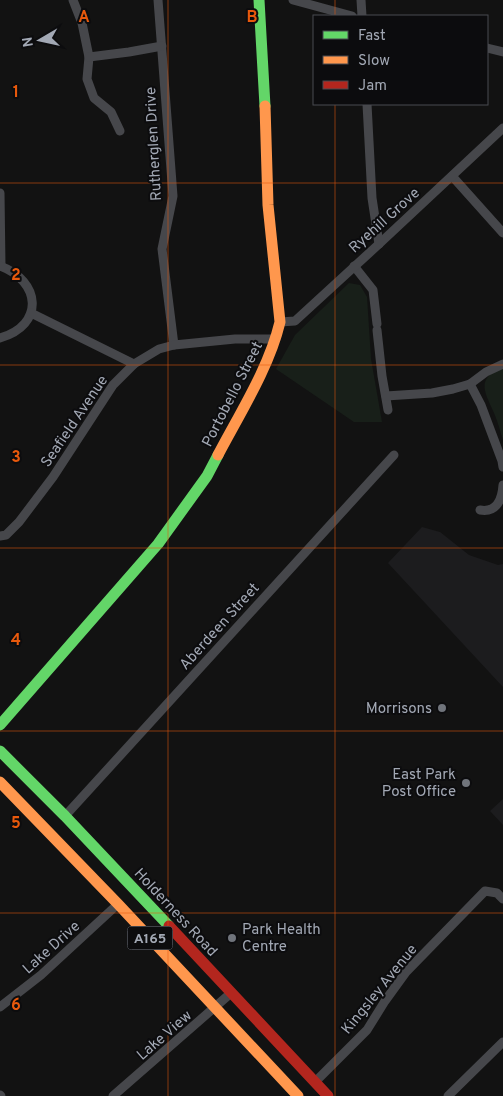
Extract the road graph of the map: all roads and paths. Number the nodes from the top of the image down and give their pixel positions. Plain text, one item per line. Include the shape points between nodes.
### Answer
1 (73, 0) edge
2 (158, 0) edge
3 (259, 0) edge
4 (293, 0) edge
5 (361, 0) edge
6 (348, 15) edge
7 (362, 15) edge
8 (162, 46) junction
9 (488, 48) edge
10 (503, 52) edge
11 (89, 57) junction
12 (367, 105) edge
13 (503, 128) edge
14 (120, 131) dead end
15 (452, 176) junction
16 (0, 193) edge
17 (503, 234) edge
18 (379, 244) junction
19 (1, 266) edge
20 (354, 266) junction
21 (31, 313) junction
22 (280, 322) junction
23 (0, 338) edge
24 (276, 339) junction
25 (174, 345) junction
26 (134, 364) junction
27 (503, 364) edge
28 (470, 384) junction
29 (386, 396) junction
30 (388, 410) dead end
31 (394, 455) dead end
32 (503, 463) edge
33 (503, 485) edge
34 (480, 510) dead end
35 (0, 536) edge
36 (0, 725) edge
37 (0, 751) edge
38 (0, 782) edge
39 (65, 816) junction
40 (503, 899) edge
41 (118, 904) junction
42 (232, 993) junction
43 (0, 1007) edge
44 (216, 1008) junction
45 (503, 1042) edge
46 (315, 1082) junction
47 (113, 1096) edge
48 (298, 1096) edge
49 (328, 1096) edge
50 (448, 1096) edge

1 - 11 street
2 - 8 street, Rutherglen Drive
3 - 22 main road, Portobello Street via 268,205
4 - 6 street
5 - 7 street
8 - 11 street
8 - 25 street, Rutherglen Drive via 173,196 162,248
9 - 10 street
11 - 14 street via 87,79 94,98 111,112
12 - 18 street via 372,198
13 - 15 street, Ryehill Grove
15 - 17 street
15 - 18 street, Ryehill Grove
16 - 19 street
18 - 20 street, Ryehill Grove
19 - 21 street via 18,274 28,286
20 - 22 street, Ryehill Grove via 295,321
20 - 29 street via 373,290
21 - 23 street via 23,327
21 - 26 street
22 - 24 main road, Portobello Street
24 - 25 street, Seafield Avenue
24 - 36 main road, Portobello Street via 207,476 158,544
25 - 26 street, Seafield Avenue via 159,349
26 - 35 street, Seafield Avenue via 113,385 53,477 19,522 6,535
27 - 28 street
28 - 29 street via 432,393
28 - 32 street
29 - 30 street
31 - 39 street, Aberdeen Street
33 - 34 street via 496,512
37 - 39 main road, Holderness Road / A165
38 - 41 main road, A165
39 - 42 main road, Holderness Road / A165
40 - 46 street, Kingsley Avenue via 497,893 485,892 406,972 367,1030
41 - 43 street, Lake Drive via 41,975
41 - 44 main road, A165
42 - 44 street, Lake View
42 - 46 main road, Holderness Road / A165
44 - 47 street, Lake View
44 - 48 main road, A165
45 - 50 street
46 - 49 main road, Holderness Road / A165

